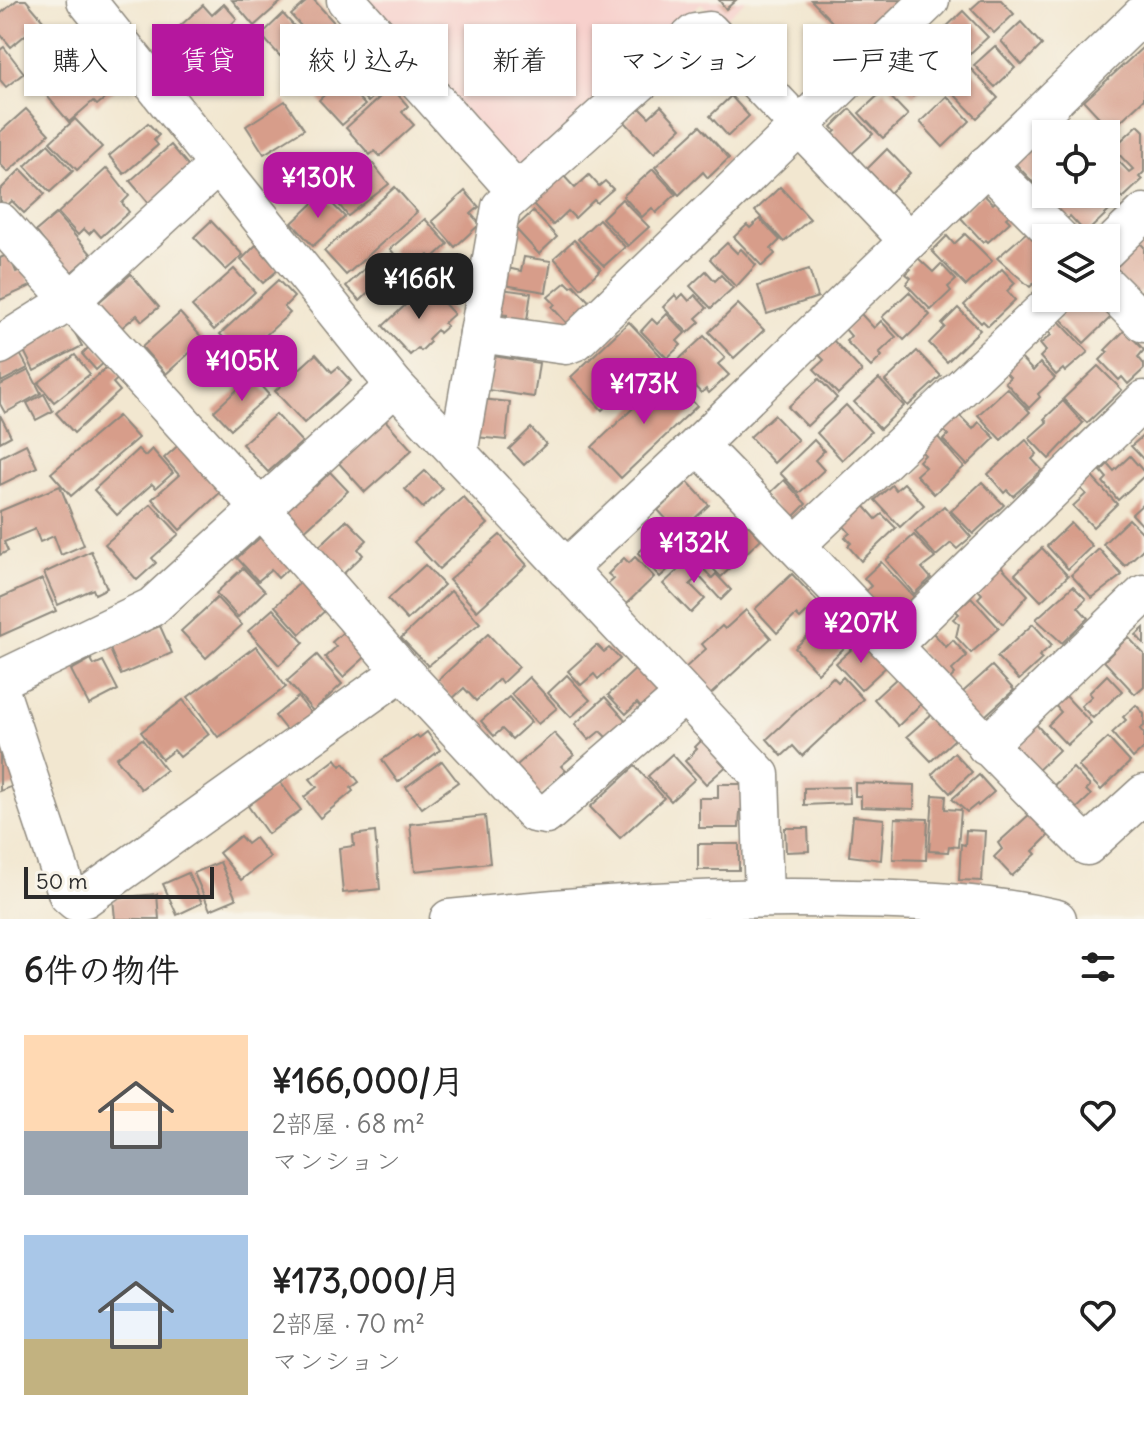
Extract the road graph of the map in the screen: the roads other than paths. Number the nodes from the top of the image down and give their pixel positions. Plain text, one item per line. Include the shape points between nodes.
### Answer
1 (86, 0) edge
2 (346, 0) edge
3 (930, 0) edge
4 (1144, 13) edge
5 (799, 126) junction
6 (986, 165) junction
7 (217, 166) junction
8 (517, 192) junction
9 (1144, 213) edge
10 (0, 222) edge
11 (1045, 224) edge
12 (1120, 236) edge
13 (908, 240) junction
14 (1120, 299) edge
15 (70, 301) junction
16 (1041, 312) edge
17 (1144, 323) edge
18 (479, 333) junction
19 (0, 345) edge
20 (395, 386) junction
21 (1144, 400) edge
22 (698, 445) junction
23 (458, 454) junction
24 (261, 509) junction
25 (796, 545) junction
26 (566, 569) junction
27 (1144, 594) edge
28 (893, 645) junction
29 (402, 671) junction
30 (0, 680) edge
31 (0, 691) edge
32 (684, 695) junction
33 (986, 746) junction
34 (1144, 794) edge
35 (764, 897) junction
36 (449, 919) edge
37 (1057, 919) edge

1 - 7 street
2 - 8 street
3 - 5 street
4 - 6 street
5 - 8 street via 709,31 695,33
5 - 13 street
5 - 18 street via 576,341 566,345
6 - 11 street
6 - 13 street
7 - 15 street
7 - 20 street
8 - 18 street via 501,207
9 - 12 street
10 - 15 street
13 - 22 street
14 - 17 street
15 - 19 street
15 - 24 street
16 - 25 street
18 - 23 street
20 - 23 street
20 - 24 street
21 - 28 street
22 - 25 street
22 - 26 street
23 - 26 street
24 - 29 street
24 - 30 street via 152,607
25 - 28 street
26 - 32 street
27 - 33 street
28 - 33 street
29 - 31 street via 75,901 68,895
29 - 32 street via 534,813 546,815
32 - 35 street via 760,775
33 - 34 street via 1087,846
35 - 36 street via 581,905
35 - 37 street via 922,900

